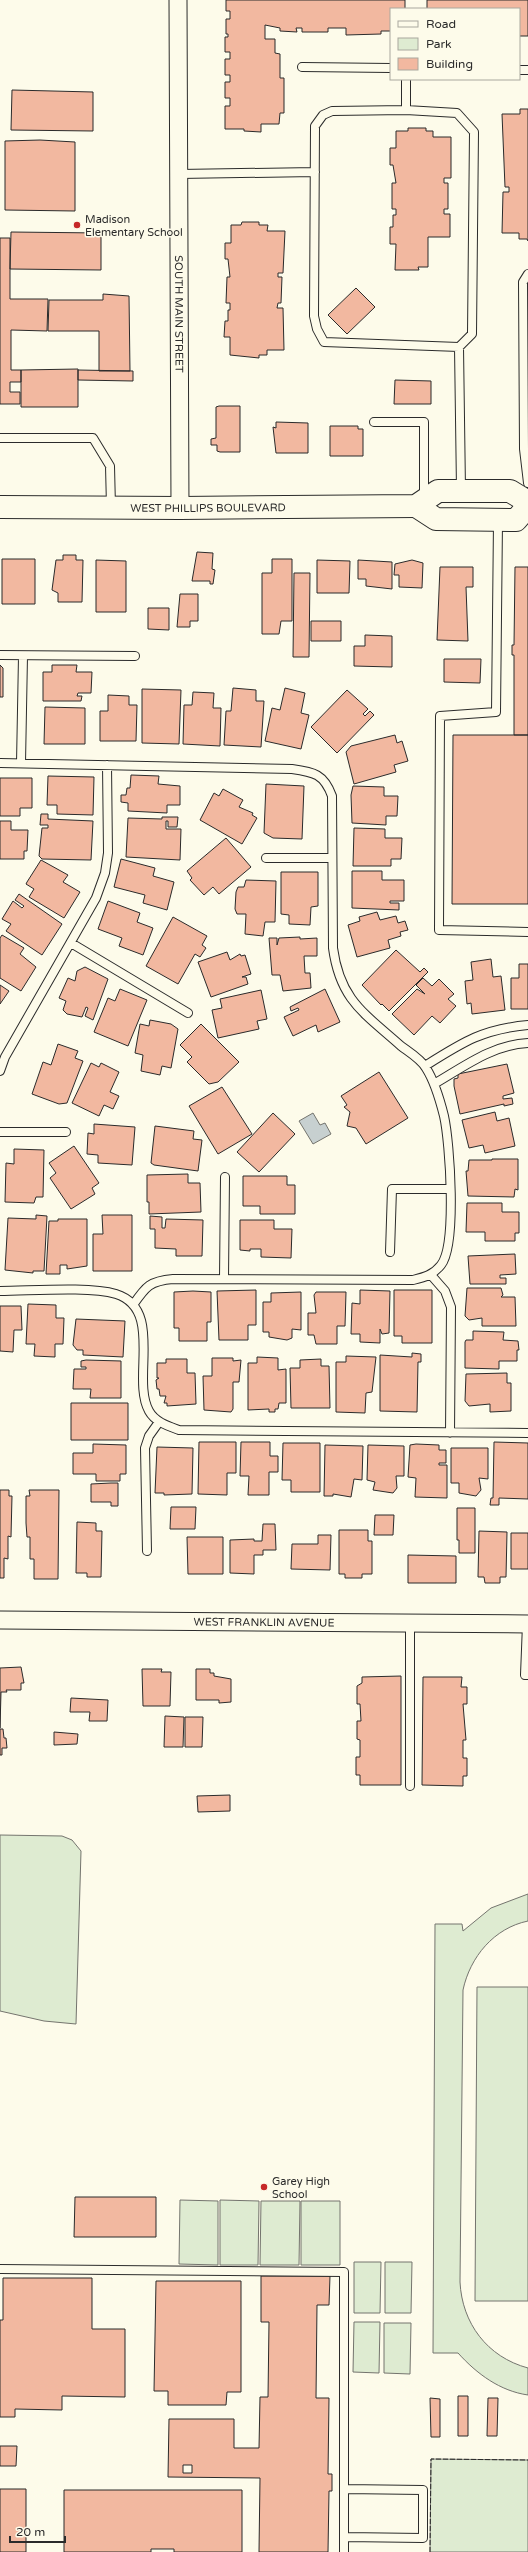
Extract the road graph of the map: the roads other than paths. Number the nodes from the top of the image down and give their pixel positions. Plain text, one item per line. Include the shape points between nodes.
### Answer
1 (178, 0) edge
2 (302, 67) dead end
3 (390, 68) edge
4 (406, 80) edge
5 (406, 110) junction
6 (315, 172) junction
7 (179, 174) junction
8 (528, 274) edge
9 (459, 347) junction
10 (374, 422) dead end
11 (526, 429) edge
12 (0, 438) edge
13 (528, 483) edge
14 (460, 490) junction
15 (528, 502) edge
16 (420, 503) junction
17 (528, 506) edge
18 (0, 507) edge
19 (111, 508) junction
20 (180, 508) junction
21 (498, 520) junction
22 (0, 655) edge
23 (23, 656) junction
24 (134, 656) dead end
25 (0, 763) edge
26 (21, 763) junction
27 (107, 765) junction
28 (266, 858) dead end
29 (332, 858) junction
30 (528, 932) edge
31 (71, 943) junction
32 (188, 1013) dead end
33 (528, 1024) edge
34 (528, 1043) edge
35 (425, 1066) junction
36 (0, 1071) edge
37 (434, 1084) junction
38 (0, 1132) edge
39 (66, 1132) dead end
40 (225, 1177) dead end
41 (449, 1189) junction
42 (390, 1252) dead end
43 (431, 1275) junction
44 (224, 1279) junction
45 (0, 1291) edge
46 (133, 1305) junction
47 (159, 1422) junction
48 (450, 1433) junction
49 (528, 1433) edge
50 (147, 1551) dead end
51 (0, 1620) edge
52 (410, 1624) junction
53 (527, 1624) edge
54 (528, 1675) edge
55 (410, 1786) dead end
56 (0, 2269) edge
57 (344, 2488) junction
58 (344, 2537) junction
59 (344, 2552) edge

1 - 7 street, SOUTH MAIN STREET
2 - 3 lane
4 - 5 lane
5 - 6 lane via 332,111 323,115 315,126
5 - 9 lane via 457,113 474,132 472,334
6 - 7 lane
6 - 9 lane via 314,316 324,342
7 - 20 street, SOUTH MAIN STREET
8 - 11 lane via 522,282
9 - 14 lane
10 - 16 lane via 424,422
11 - 13 lane
12 - 19 lane via 92,438 110,466
14 - 15 street via 510,491
14 - 16 street via 438,491
16 - 20 street, WEST PHILLIPS BOULEVARD
16 - 21 street via 436,519
17 - 21 street via 516,520
18 - 19 street, WEST PHILLIPS BOULEVARD
19 - 20 street, WEST PHILLIPS BOULEVARD
21 - 30 lane via 496,712 440,716 439,930
22 - 23 lane
23 - 24 lane
23 - 26 lane
25 - 26 lane
26 - 27 lane
27 - 29 lane via 292,768 313,772 327,781 332,796
27 - 31 lane via 108,853 105,873 96,898
28 - 29 lane
29 - 35 lane via 332,948 336,971 345,991 358,1008
31 - 32 lane
31 - 36 lane via 5,1057
33 - 35 lane via 499,1028 466,1040
34 - 37 lane via 508,1044 485,1054
35 - 37 lane
37 - 41 lane via 444,1115 449,1148
38 - 39 lane
40 - 44 lane
41 - 42 lane via 392,1189
41 - 43 lane via 450,1243 442,1264
43 - 44 lane via 413,1280
43 - 48 lane via 445,1292 451,1307
44 - 46 lane via 160,1280 146,1287
45 - 46 lane via 100,1291 117,1294
46 - 47 lane via 142,1323 144,1393 149,1411
47 - 48 lane via 179,1430
47 - 50 lane via 149,1436 146,1448
48 - 49 lane
51 - 52 street, WEST FRANKLIN AVENUE
52 - 53 street, WEST FRANKLIN AVENUE
52 - 55 lane
53 - 54 lane via 524,1675
56 - 57 lane via 344,2272
57 - 58 lane
57 - 58 lane via 423,2490 423,2538
58 - 59 lane

